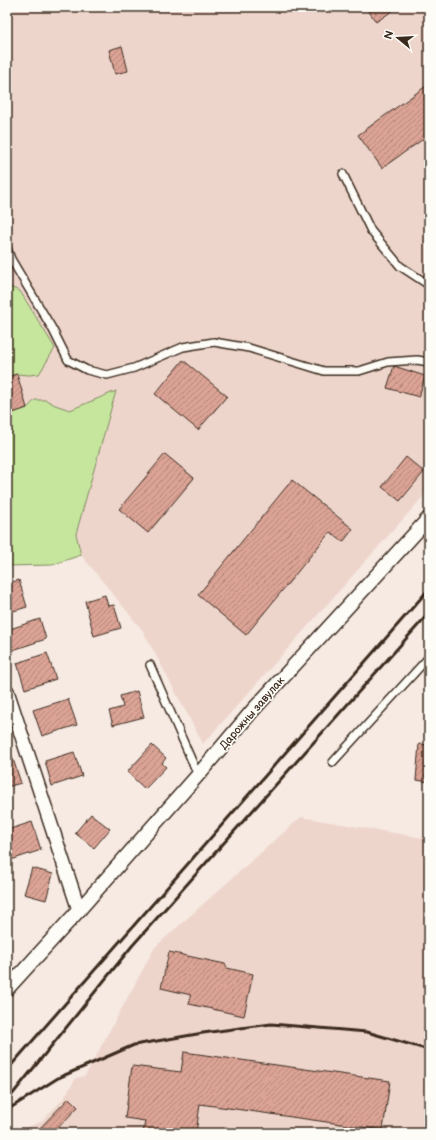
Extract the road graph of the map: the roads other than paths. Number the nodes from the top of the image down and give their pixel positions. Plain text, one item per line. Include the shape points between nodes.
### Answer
1 (343, 174) dead end
2 (7, 248) edge
3 (429, 285) edge
4 (429, 362) edge
5 (429, 518) edge
6 (429, 657) edge
7 (150, 664) dead end
8 (7, 691) edge
9 (333, 762) dead end
10 (198, 776) junction
11 (79, 910) junction
12 (7, 989) edge

1 - 3 lane via 371,231 400,266
2 - 4 lane via 68,360 87,370 107,375 134,368 184,346 214,342 249,348 324,370 359,371 388,362
5 - 10 street, Дарожны завулак via 253,710
6 - 9 lane
7 - 10 lane
8 - 11 street
10 - 11 street, Дарожны завулак
11 - 12 street, Дарожны завулак

